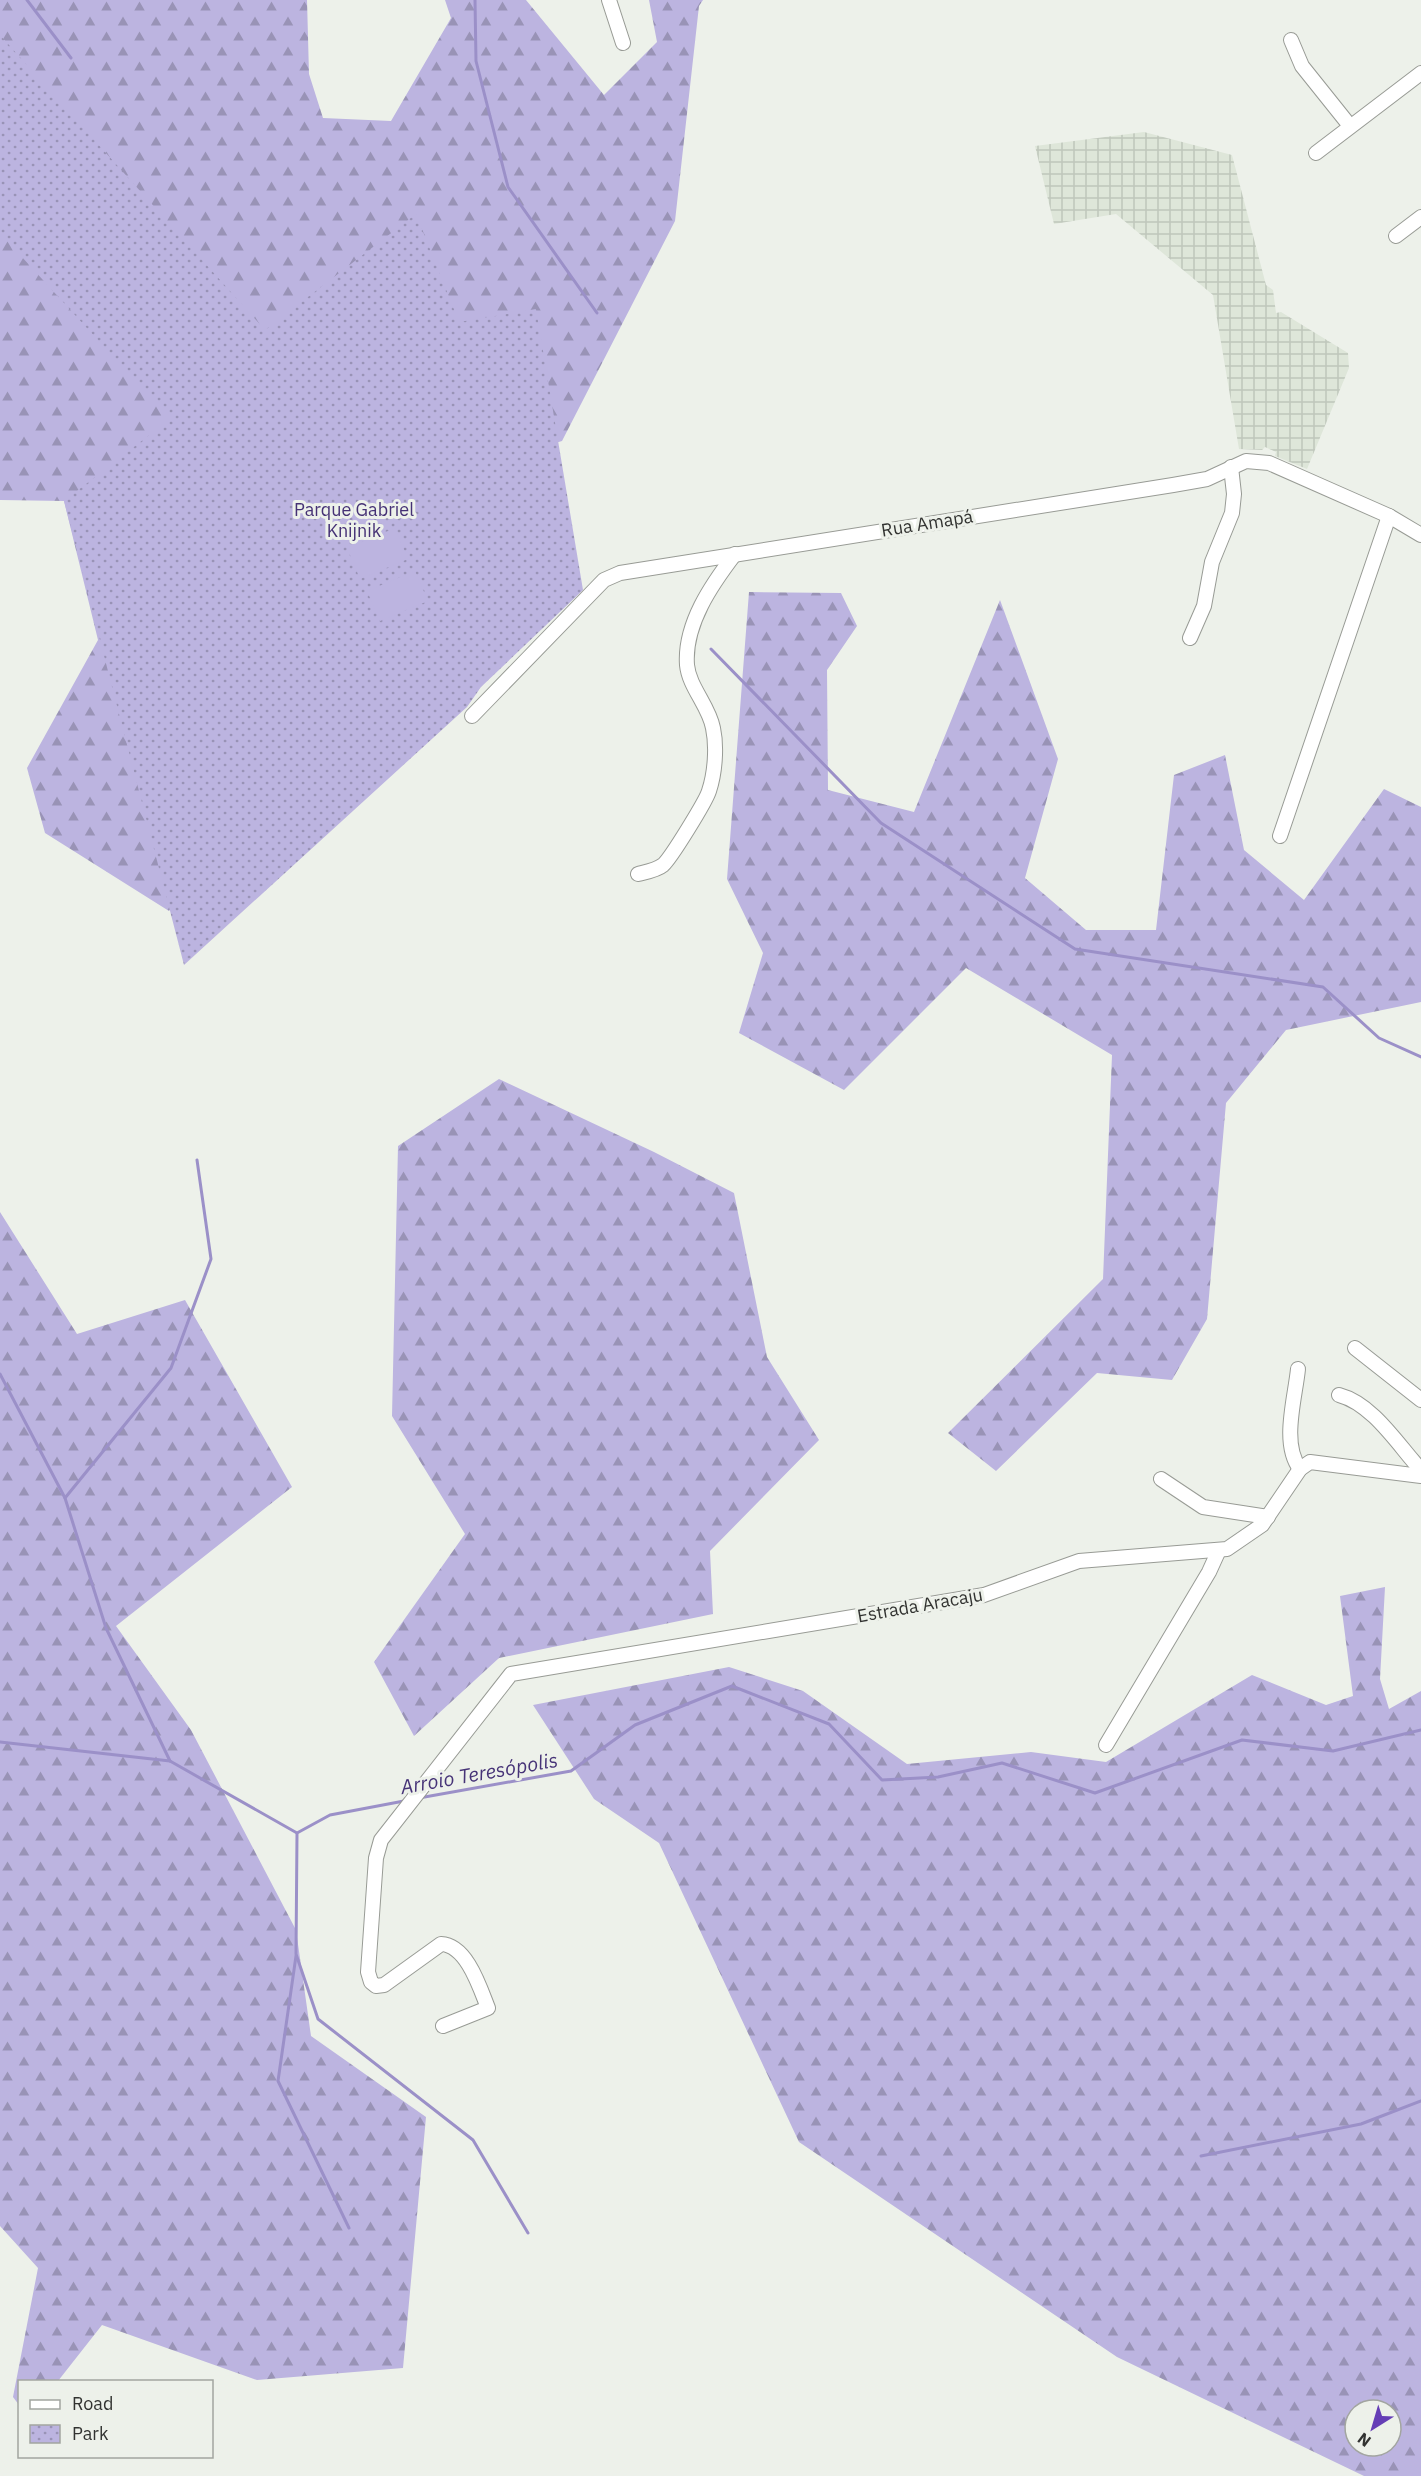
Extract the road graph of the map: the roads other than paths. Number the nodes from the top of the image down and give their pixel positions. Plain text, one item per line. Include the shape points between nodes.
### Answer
1 (609, 0) edge
2 (1291, 40) dead end
3 (623, 43) dead end
4 (1421, 73) edge
5 (1350, 126) junction
6 (1316, 153) dead end
7 (1421, 217) edge
8 (1396, 236) dead end
9 (1231, 467) junction
10 (1389, 516) junction
11 (1421, 535) edge
12 (735, 554) junction
13 (1190, 638) dead end
14 (472, 716) dead end
15 (1280, 836) dead end
16 (638, 874) dead end
17 (1355, 1348) dead end
18 (1298, 1369) dead end
19 (1339, 1395) dead end
20 (1421, 1400) edge
21 (1300, 1469) junction
22 (1421, 1470) edge
23 (1421, 1476) edge
24 (1161, 1479) dead end
25 (1268, 1517) junction
26 (1219, 1550) junction
27 (1106, 1744) dead end
28 (443, 2026) dead end

1 - 3 street
2 - 5 street via 1302,66
4 - 5 street
5 - 6 street
7 - 8 street
9 - 10 street, Rua Amapá via 1246,461 1269,463
9 - 12 street, Rua Amapá via 1207,479 1173,485
9 - 13 street via 1232,513 1212,562 1204,606
10 - 11 street, Rua Amapá
10 - 15 street
12 - 14 street, Rua Amapá via 620,573 604,580
12 - 16 street via 715,580 688,645 687,667 714,728 715,757 709,793 673,854 661,867
17 - 20 street
18 - 21 street via 1290,1441
19 - 22 street via 1351,1398 1366,1410
21 - 23 street via 1310,1462
21 - 25 street, Estrada Aracaju
24 - 25 street via 1203,1507
25 - 26 street, Estrada Aracaju via 1245,1537
26 - 27 street
26 - 28 street, Estrada Aracaju via 1079,1561 984,1595 511,1674 381,1840 376,1858 368,1972 371,1982 384,1985 441,1944 448,1944 477,1979 488,2008

